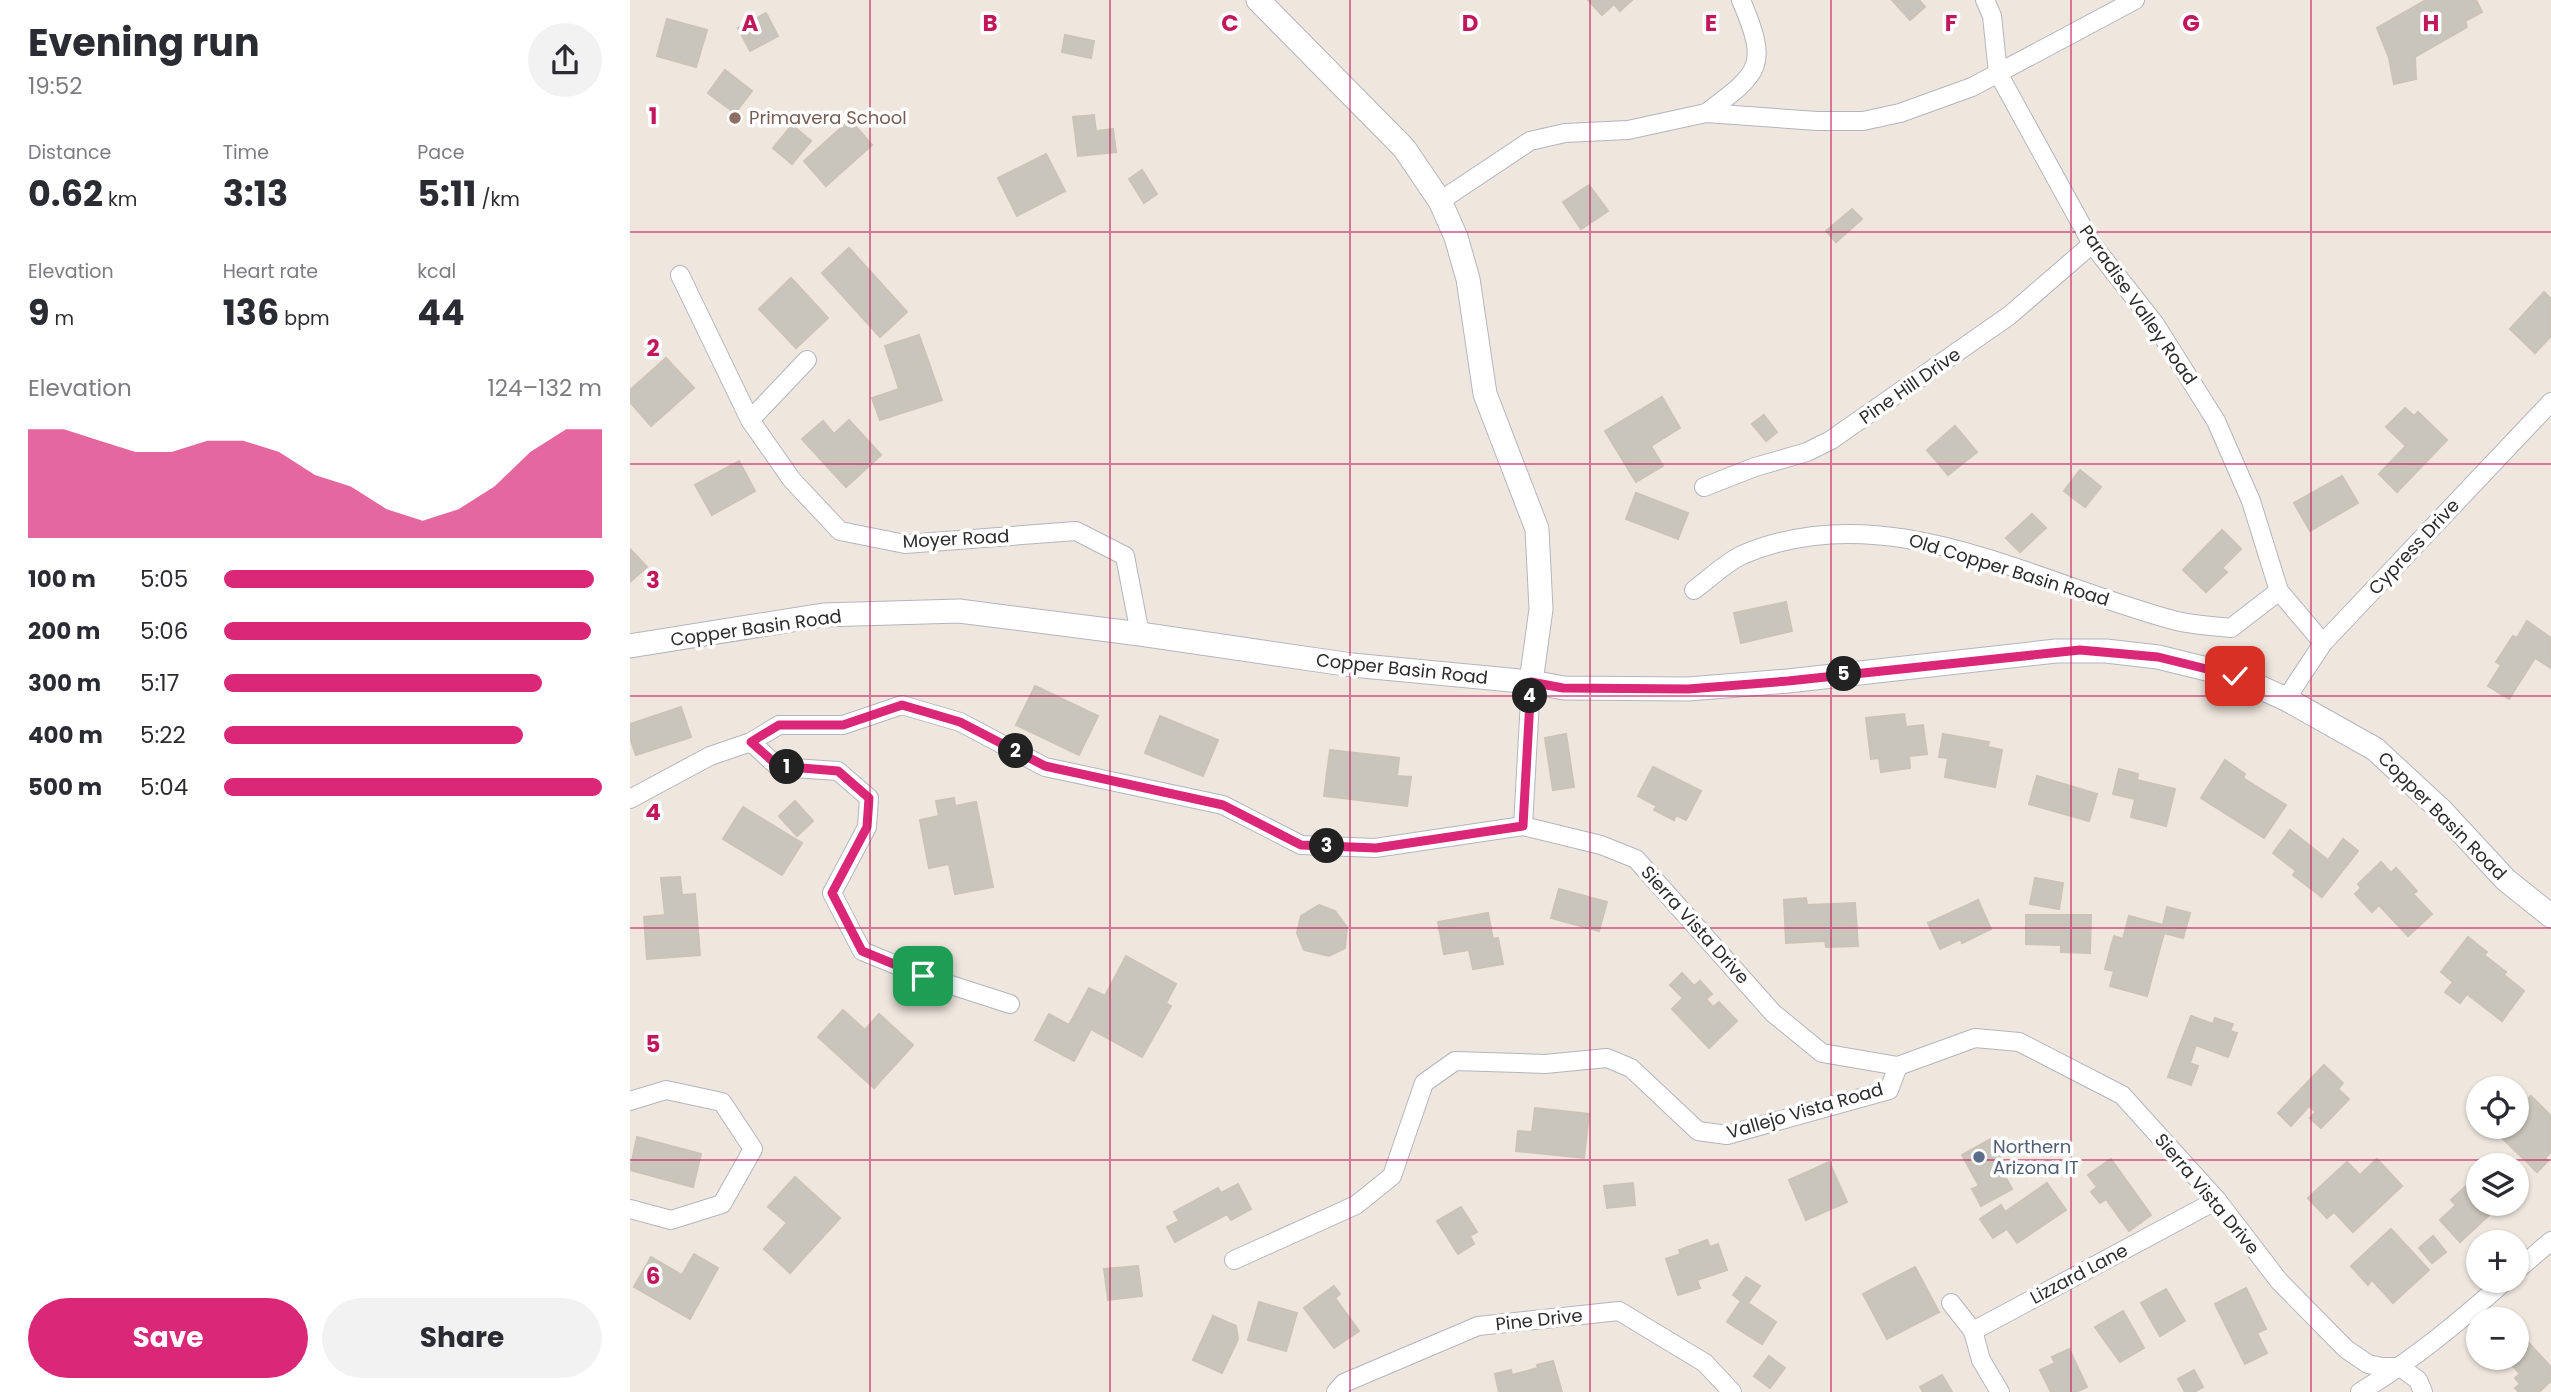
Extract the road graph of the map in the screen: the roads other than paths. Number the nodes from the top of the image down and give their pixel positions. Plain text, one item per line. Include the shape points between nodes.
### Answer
1 (1258, 0) edge
2 (1741, 0) edge
3 (1985, 0) edge
4 (2134, 0) edge
5 (1998, 74) junction
6 (1706, 113) junction
7 (1440, 201) junction
8 (2092, 244) junction
9 (680, 275) dead end
10 (807, 360) dead end
11 (2551, 402) edge
12 (750, 421) junction
13 (1704, 487) dead end
14 (1694, 590) dead end
15 (2279, 591) junction
16 (1140, 634) junction
17 (2323, 643) junction
18 (630, 646) edge
19 (1531, 682) junction
20 (2286, 699) junction
21 (751, 742) junction
22 (630, 799) edge
23 (1523, 826) junction
24 (2551, 916) edge
25 (1010, 1004) dead end
26 (1898, 1066) junction
27 (630, 1101) edge
28 (2217, 1200) junction
29 (630, 1209) edge
30 (2551, 1241) edge
31 (1234, 1260) dead end
32 (2529, 1260) edge
33 (2491, 1293) edge
34 (1951, 1303) dead end
35 (1973, 1331) junction
36 (2400, 1367) junction
37 (1336, 1392) edge
38 (1732, 1392) edge
39 (2000, 1392) edge
40 (2360, 1392) edge
41 (2423, 1392) edge

1 - 7 street via 1404,148
2 - 6 street via 1759,54 1751,75
3 - 5 street, Paradise Valley Road via 1992,16
4 - 5 street
5 - 6 street via 1900,113 1863,121
5 - 8 street, Paradise Valley Road
6 - 7 street via 1628,130 1565,133 1530,141
7 - 19 street via 1468,279 1485,394 1537,529 1541,609
8 - 13 street, Pine Hill Drive via 2010,315 1831,440
8 - 15 street, Paradise Valley Road via 2155,324 2216,421 2251,501
9 - 12 street, Moyer Road
10 - 12 street
11 - 17 street, Cypress Drive
12 - 16 street, Moyer Road via 792,480 840,531 905,544 1076,531 1125,556
14 - 15 street, Old Copper Basin Road via 1740,556 1822,534 1854,533 1926,541 2175,621 2231,628
15 - 17 street, Paradise Valley Road
16 - 18 street, Copper Basin Road via 959,611 823,615
16 - 19 street, Copper Basin Road via 1353,665
17 - 20 street, Cypress Drive
19 - 20 street, Copper Basin Road via 1563,688 1688,689 2080,650 2190,663 2235,676
19 - 23 street
20 - 24 street, Copper Basin Road via 2375,749 2442,811 2506,880
21 - 22 street, Sierra Vista Drive via 710,756
21 - 23 street, Sierra Vista Drive via 779,725 843,725 902,705 960,722 1045,766 1223,805 1301,845 1376,848
21 - 25 street via 778,766 838,771 869,798 867,827 832,893 862,951
23 - 26 street, Sierra Vista Drive via 1601,845 1636,859 1773,1013 1822,1053
26 - 28 street, Sierra Vista Drive via 1975,1038 2019,1042 2122,1095
26 - 31 street, Vallejo Vista Road via 1889,1090 1727,1135 1698,1131 1631,1068 1607,1058 1545,1064 1455,1061 1424,1083 1392,1176 1356,1205
27 - 29 street via 666,1090 722,1102 753,1149 722,1204 671,1220
28 - 35 street, Lizzard Lane
28 - 36 street, Sierra Vista Drive via 2278,1281 2346,1349 2368,1364
30 - 32 street
33 - 36 street
34 - 35 street
35 - 39 street via 1981,1360
36 - 40 street
36 - 41 street via 2418,1380
37 - 38 street, Pine Drive via 1344,1383 1478,1326 1619,1311 1705,1363

